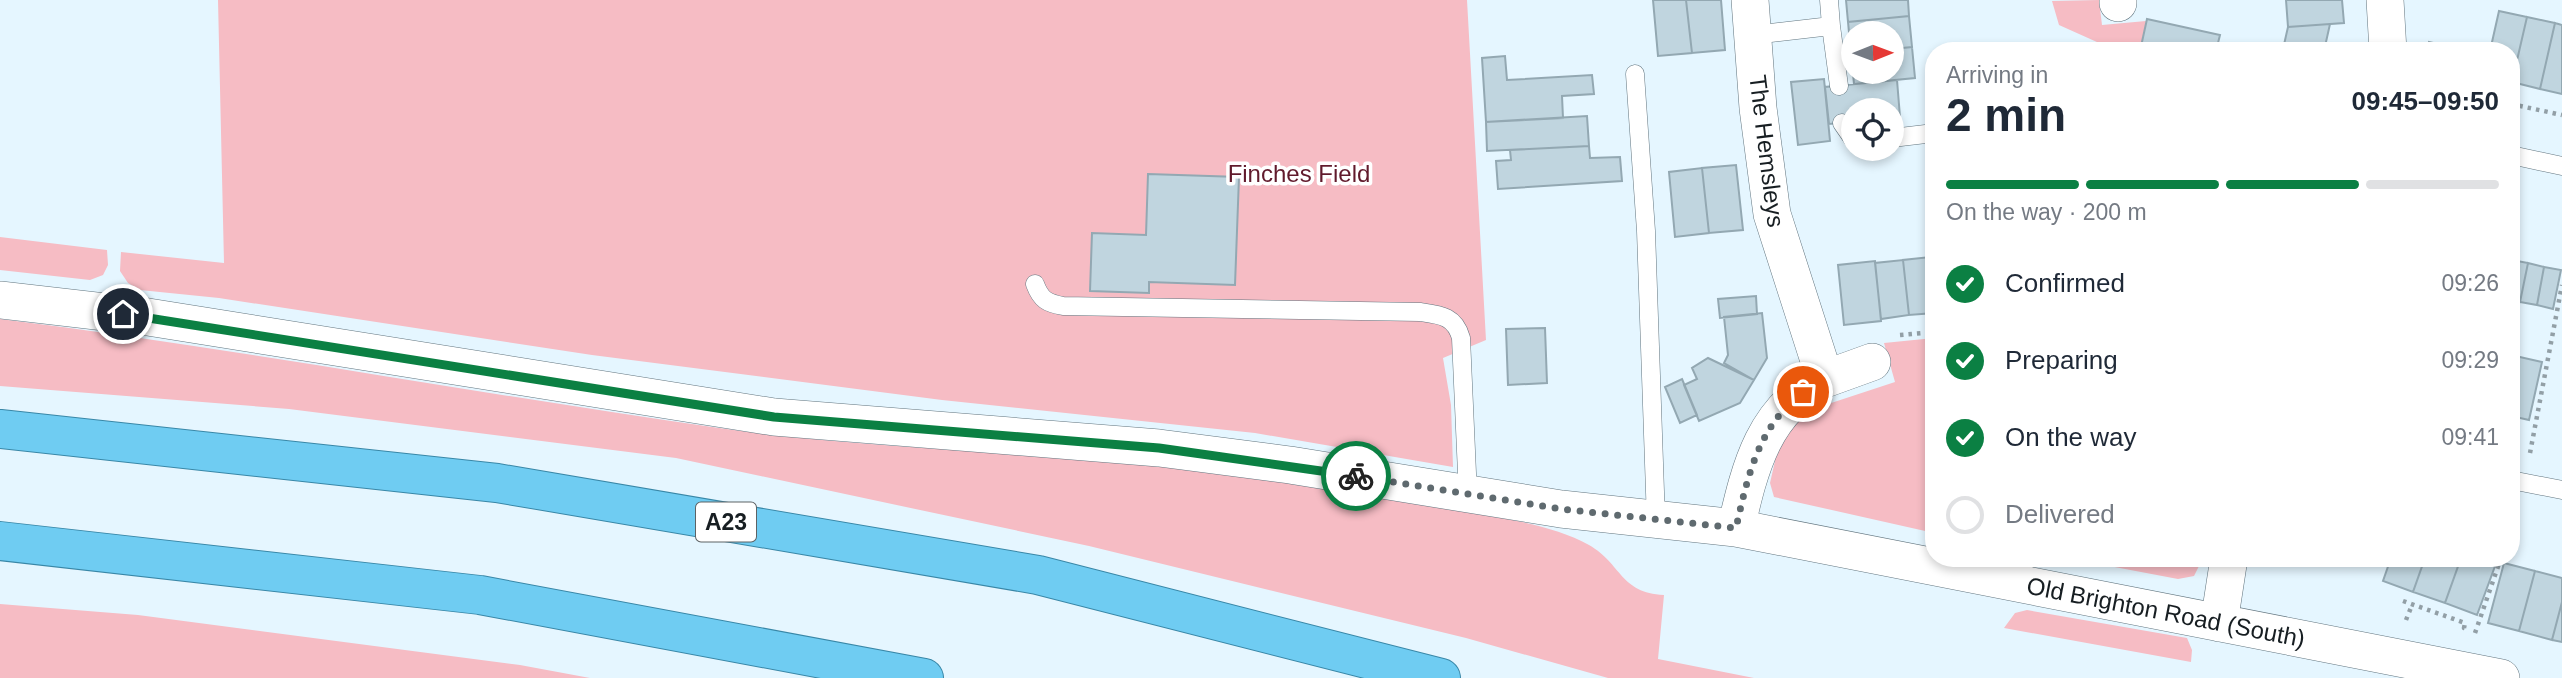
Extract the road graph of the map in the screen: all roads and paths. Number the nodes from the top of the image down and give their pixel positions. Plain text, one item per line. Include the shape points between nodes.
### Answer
1 (1829, 0) edge
2 (2385, 0) edge
3 (1752, 18) edge
4 (1831, 26) junction
5 (2387, 42) edge
6 (1635, 74) dead end
7 (1839, 86) dead end
8 (2520, 106) edge
9 (2562, 115) edge
10 (1925, 134) edge
11 (1904, 137) edge
12 (2520, 157) edge
13 (2562, 166) edge
14 (1035, 284) dead end
15 (2562, 285) edge
16 (0, 300) edge
17 (1872, 362) dead end
18 (1825, 379) junction
19 (0, 429) edge
20 (2520, 473) edge
21 (2520, 482) edge
22 (2562, 491) edge
23 (1468, 495) junction
24 (1656, 521) junction
25 (1736, 528) junction
26 (0, 541) edge
27 (1925, 565) edge
28 (1934, 567) edge
29 (2228, 567) edge
30 (2498, 567) edge
31 (2403, 601) dead end
32 (2219, 623) junction
33 (2475, 632) junction
34 (2462, 670) junction
35 (924, 678) edge
36 (1441, 678) edge
37 (2501, 678) edge

1 - 4 lane
2 - 5 street
3 - 4 lane
3 - 18 street, The Hemsleys via 1772,214
4 - 7 lane
6 - 24 lane via 1646,232
8 - 9 path
10 - 11 lane
12 - 13 lane
14 - 23 lane via 1039,296 1063,306 1420,312 1450,318 1461,338
15 - 20 path
16 - 23 street, Old Brighton Road (South) via 148,317 774,417 1159,448
17 - 18 street
18 - 25 street via 1790,402 1763,436
19 - 36 highway, A23 via 497,483 1038,575
21 - 22 lane
23 - 24 street, Old Brighton Road (South)
24 - 25 street, Old Brighton Road (South)
25 - 27 street, Old Brighton Road (South)
26 - 35 highway via 480,595
28 - 32 street, Old Brighton Road (South)
29 - 32 street
30 - 33 path
31 - 33 path via 2465,622 2464,628
32 - 34 street, Old Brighton Road (South)
33 - 34 path
34 - 37 street, Old Brighton Road (South)

